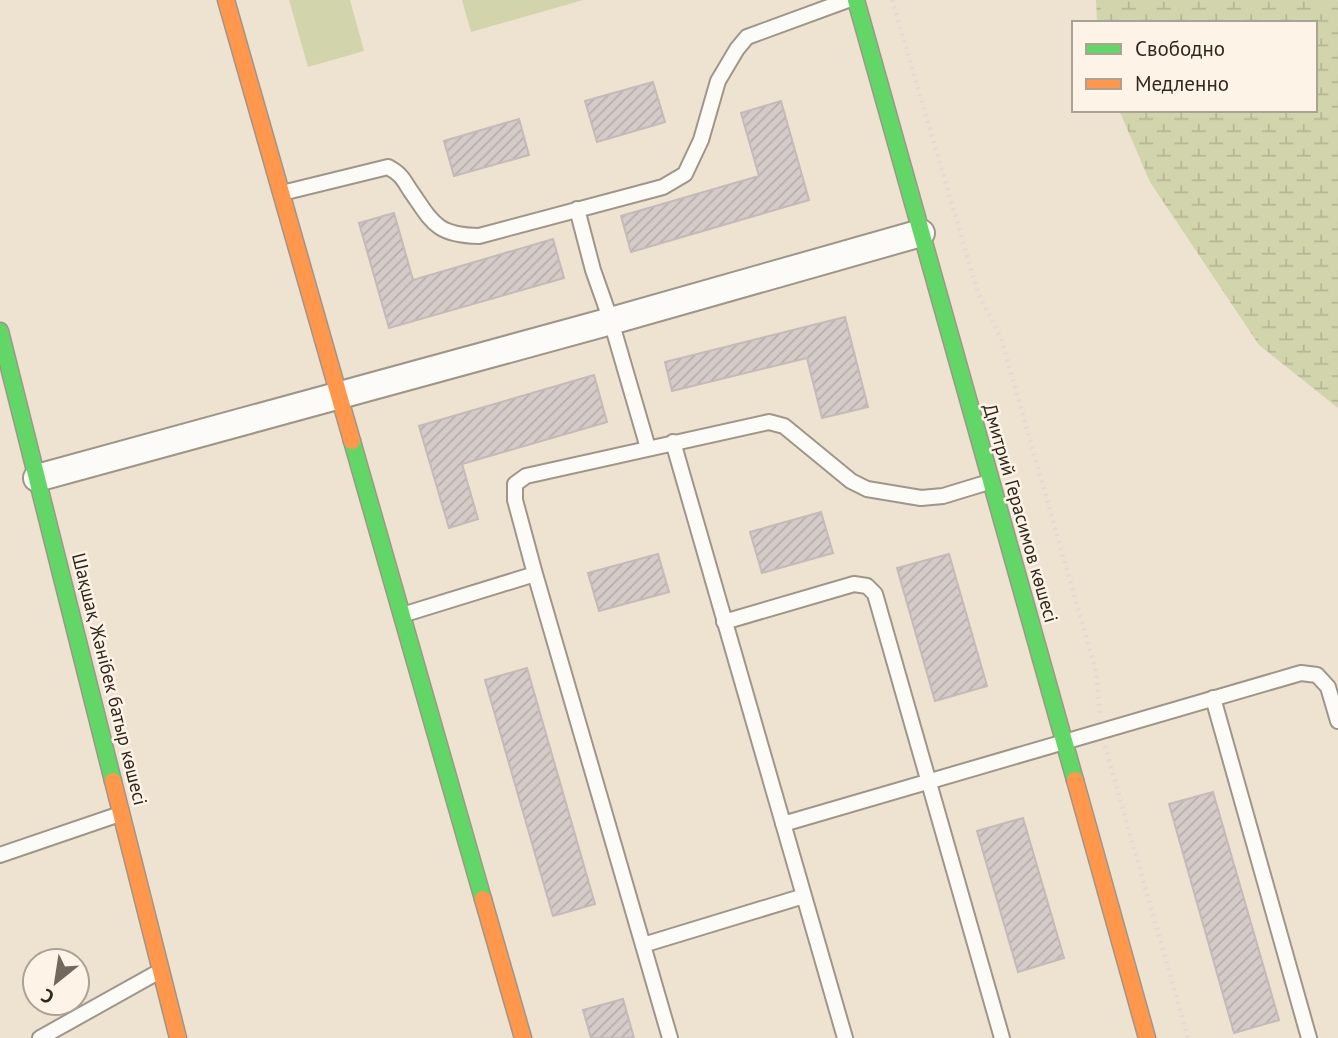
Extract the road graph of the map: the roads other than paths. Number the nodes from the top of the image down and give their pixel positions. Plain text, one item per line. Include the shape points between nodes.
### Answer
1 (226, 0) edge
2 (848, 0) edge
3 (856, 0) edge
4 (281, 193) junction
5 (577, 209) junction
6 (921, 233) junction
7 (611, 321) junction
8 (1, 341) edge
9 (339, 394) junction
10 (673, 442) junction
11 (648, 448) junction
12 (37, 478) junction
13 (990, 482) junction
14 (535, 574) junction
15 (402, 615) junction
16 (724, 622) junction
17 (1213, 698) junction
18 (1338, 721) edge
19 (1064, 741) junction
20 (928, 782) junction
21 (122, 814) junction
22 (783, 824) junction
23 (0, 855) edge
24 (804, 895) junction
25 (643, 945) junction
26 (162, 970) junction
27 (40, 1038) edge
28 (178, 1038) edge
29 (523, 1038) edge
30 (670, 1038) edge
31 (845, 1038) edge
32 (1002, 1038) edge
33 (1147, 1038) edge
34 (1309, 1038) edge

1 - 4 street
2 - 5 lane via 747,37 718,81 701,140 685,174 663,187
3 - 6 street, Дмитрий Герасимов көшесі
4 - 5 lane via 388,167 398,172 430,220 458,236 479,236
4 - 9 street
5 - 7 lane
6 - 7 street
6 - 13 street, Дмитрий Герасимов көшесі
7 - 9 street
7 - 11 lane
8 - 12 street, Шақшақ Жәнібек батыр көшесі
9 - 12 street
9 - 15 street
10 - 11 lane
10 - 13 lane via 769,422 784,426 867,489 921,498
10 - 16 lane
11 - 14 lane via 526,476 515,484 514,500
12 - 21 street, Шақшақ Жәнібек батыр көшесі
13 - 19 street, Дмитрий Герасимов көшесі
14 - 15 lane
14 - 25 lane
15 - 29 street
16 - 20 lane via 854,584 867,586 875,594
16 - 22 lane
17 - 18 lane via 1301,673 1317,675 1328,687
17 - 19 lane
17 - 34 lane
19 - 20 lane
19 - 33 street, Дмитрий Герасимов көшесі
20 - 22 lane
20 - 32 lane
21 - 23 lane
21 - 26 street, Шақшақ Жәнібек батыр көшесі
22 - 24 lane
24 - 25 lane
24 - 31 lane
25 - 30 lane
26 - 27 lane
26 - 28 street, Шақшақ Жәнібек батыр көшесі

